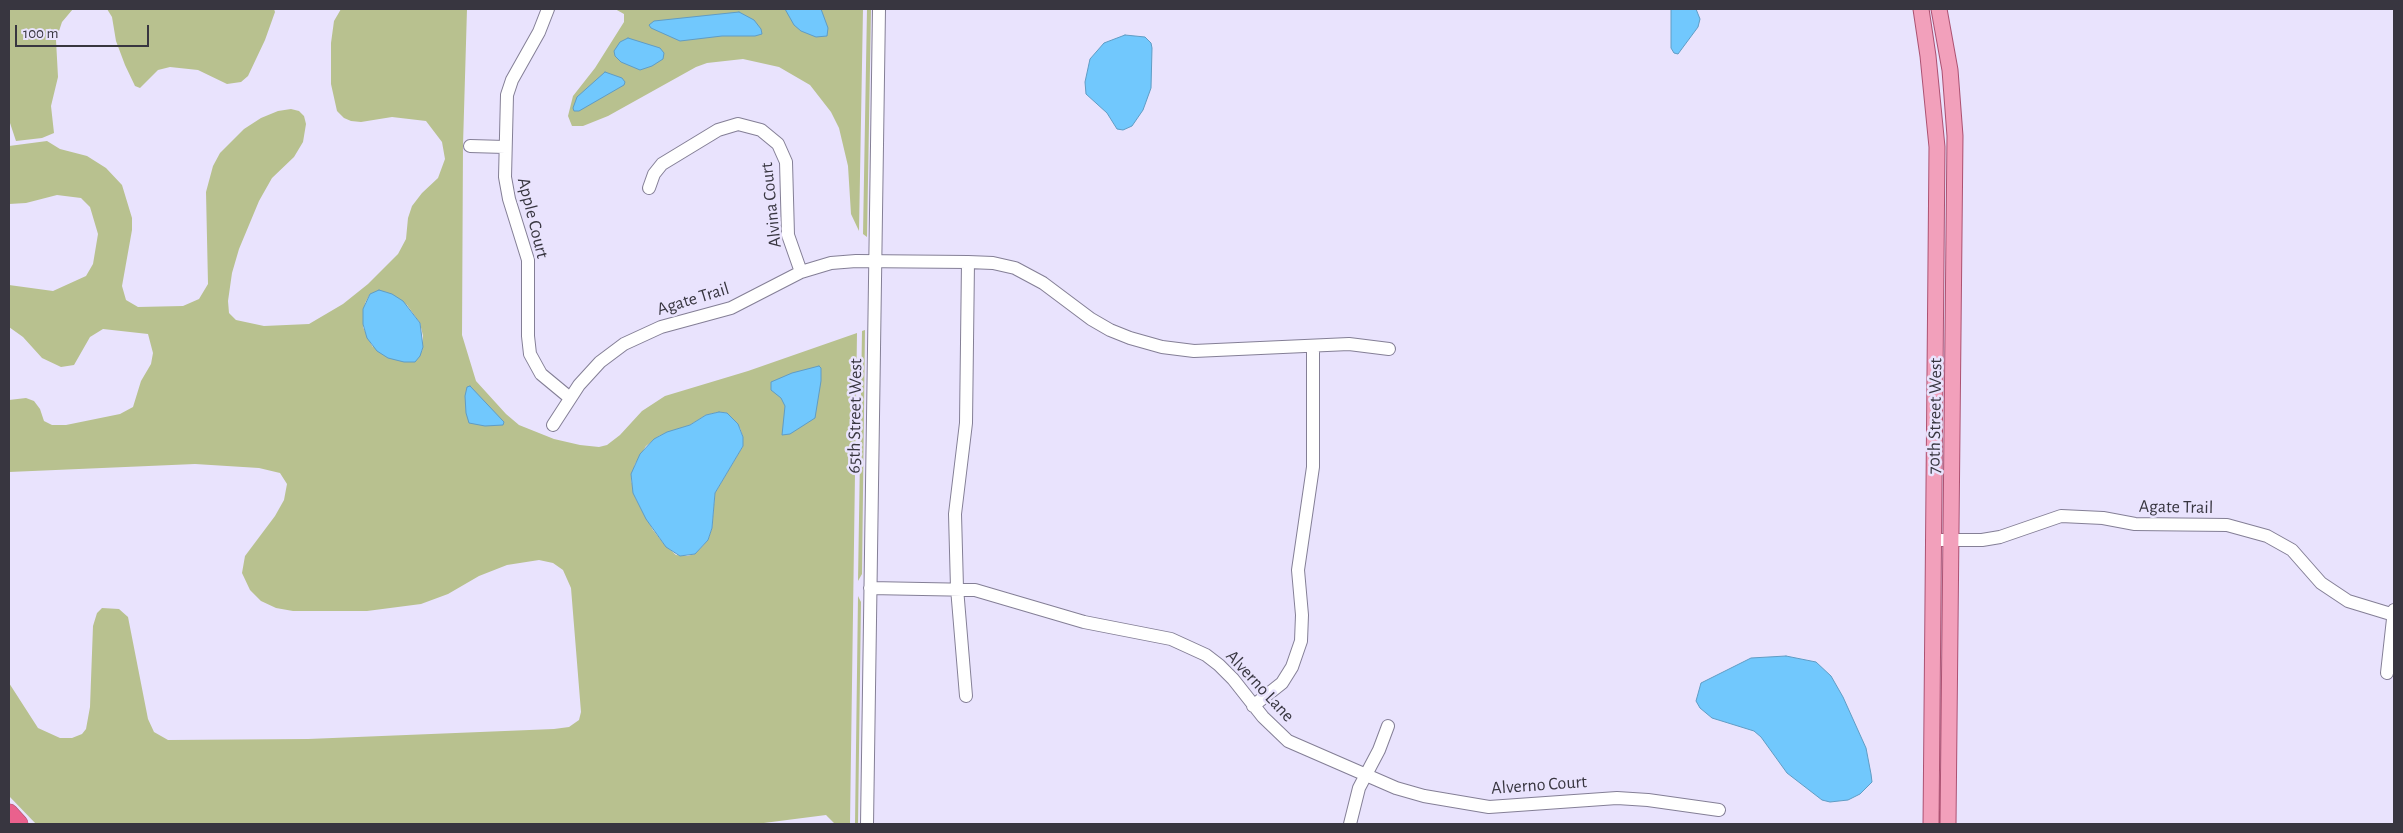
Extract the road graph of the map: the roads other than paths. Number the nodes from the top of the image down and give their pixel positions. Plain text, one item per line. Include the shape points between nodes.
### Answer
1 (548, 9) edge
2 (879, 9) edge
3 (1921, 9) edge
4 (1939, 9) edge
5 (470, 146) dead end
6 (505, 147) junction
7 (649, 188) dead end
8 (875, 261) junction
9 (968, 262) junction
10 (801, 272) junction
11 (1313, 347) junction
12 (1389, 349) dead end
13 (570, 398) junction
14 (553, 425) dead end
15 (1933, 540) junction
16 (1952, 540) junction
17 (870, 588) junction
18 (957, 588) junction
19 (2394, 613) edge
20 (2387, 673) dead end
21 (966, 696) dead end
22 (1253, 706) junction
23 (1388, 726) dead end
24 (1365, 774) junction
25 (1719, 810) dead end
26 (9, 813) edge
27 (19, 824) edge
28 (866, 824) edge
29 (1350, 824) edge
30 (1931, 824) edge
31 (1948, 824) edge

1 - 6 street, Apple Court via 509,87
2 - 8 street, 65th Street West
3 - 15 main road, 70th Street West via 1937,147
4 - 16 main road, 70th Street West via 1950,70 1955,136
5 - 6 street
6 - 13 street, Apple Court via 506,190 528,260 530,354 545,378
7 - 10 street, Alvina Court via 662,164 718,130 738,124 761,130 775,140 785,157 788,236
8 - 9 street, Agate Trail
8 - 10 street, Agate Trail via 835,262
8 - 17 street, 65th Street West
9 - 11 street, Agate Trail via 1000,264 1021,271 1110,330 1146,343 1194,351
9 - 18 street via 966,423 955,514
10 - 13 street, Agate Trail via 738,305 676,321 631,340 594,367
11 - 12 street, Agate Trail via 1349,344
11 - 22 street via 1313,467 1298,570 1301,641 1292,667 1282,683
13 - 14 street, Agate Trail
15 - 16 street, Agate Trail
15 - 30 main road, 70th Street West
16 - 19 street, Agate Trail via 2000,537 2060,516 2103,518 2135,524 2227,525 2267,536 2292,550 2321,583 2348,601
16 - 31 main road, 70th Street West
17 - 18 street, Alverno Lane
17 - 28 street, 65th Street West
18 - 21 street
18 - 22 street, Alverno Lane via 1002,597 1084,622 1171,639 1206,655 1233,679
19 - 20 street
22 - 24 street, Alverno Lane via 1288,741
23 - 24 street
24 - 25 street, Alverno Court via 1424,796 1489,807 1617,798
24 - 29 street
26 - 27 highway

